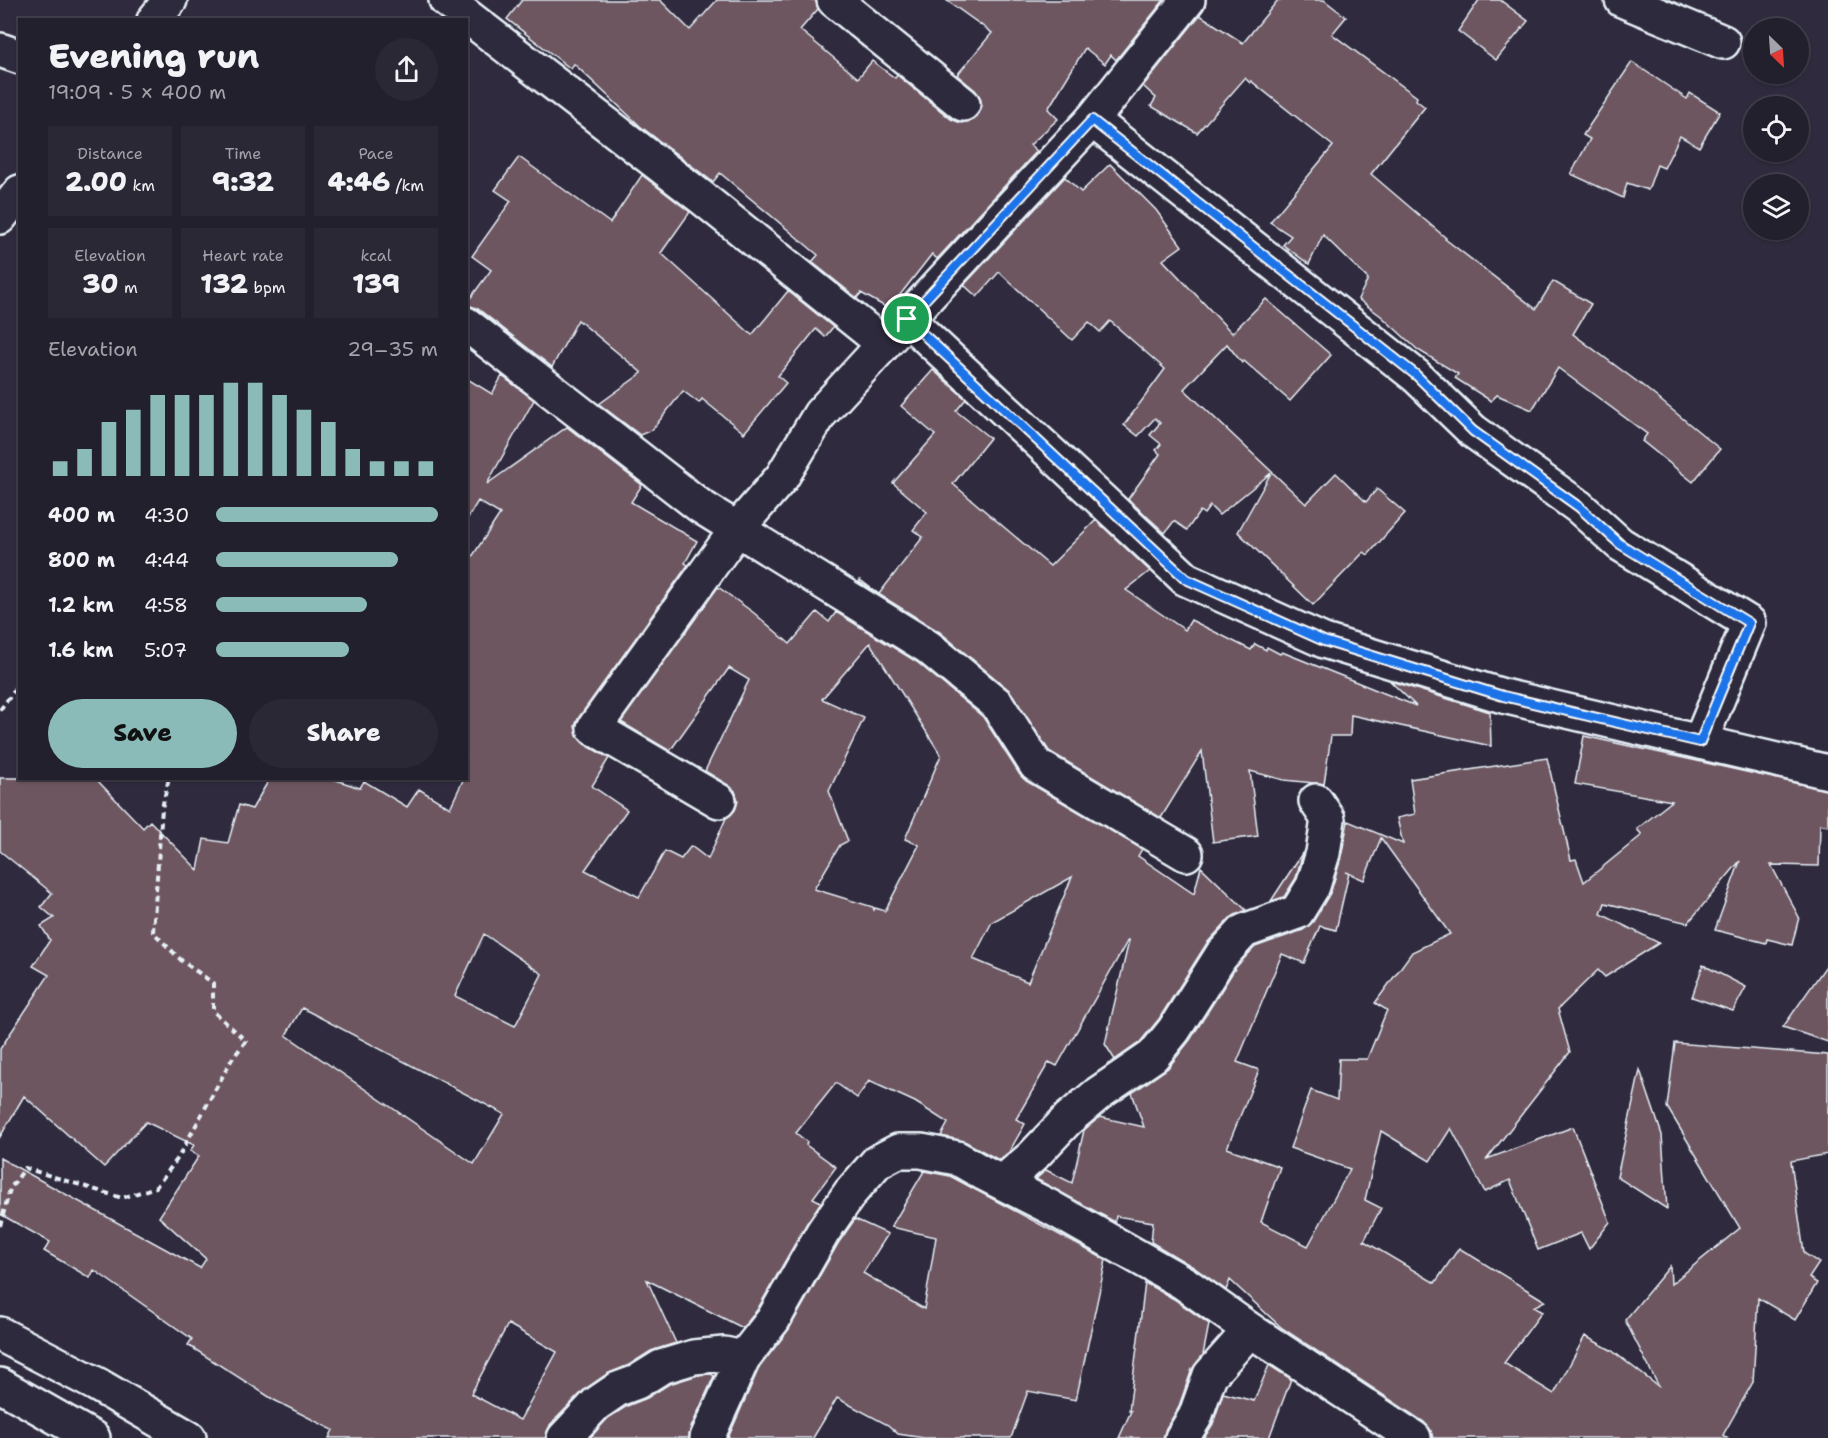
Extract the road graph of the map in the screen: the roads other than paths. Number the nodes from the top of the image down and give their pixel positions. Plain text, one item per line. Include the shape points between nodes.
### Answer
1 (170, 0) edge
2 (446, 0) edge
3 (834, 0) edge
4 (1188, 0) edge
5 (1623, 0) edge
6 (156, 18) edge
7 (1723, 42) dead end
8 (0, 50) edge
9 (18, 56) edge
10 (963, 104) dead end
11 (1092, 120) junction
12 (18, 194) edge
13 (0, 217) edge
14 (907, 319) junction
15 (468, 326) edge
16 (884, 344) junction
17 (737, 529) junction
18 (1700, 742) junction
19 (1828, 772) edge
20 (719, 801) dead end
21 (1316, 801) dead end
22 (1186, 854) dead end
23 (1003, 1182) junction
24 (1250, 1330) junction
25 (0, 1334) edge
26 (743, 1358) junction
27 (0, 1385) edge
28 (93, 1438) edge
29 (189, 1438) edge
30 (564, 1438) edge
31 (707, 1438) edge
32 (1182, 1438) edge
33 (1414, 1438) edge

1 - 6 main road
2 - 16 main road via 701,196
3 - 10 main road
4 - 11 main road
5 - 7 main road
8 - 9 main road
11 - 14 main road
11 - 18 main road via 1416,375 1473,431 1579,507 1620,544 1749,623
12 - 13 main road
14 - 16 main road
14 - 18 main road via 1186,579 1324,641 1503,696
15 - 17 main road via 700,506
16 - 17 main road via 820,414 782,477
17 - 20 main road via 594,728
17 - 22 main road via 928,647 997,704 1036,765
18 - 19 main road
21 - 23 main road via 1328,819 1323,853 1313,886 1297,912 1244,931 1221,956 1153,1056 1099,1092
23 - 24 main road via 1184,1283
23 - 26 main road via 957,1158 921,1151 898,1152 877,1162 823,1232 773,1320
24 - 32 main road via 1210,1375 1195,1417
24 - 33 main road
25 - 29 main road via 96,1383
26 - 30 main road via 724,1354 694,1357 661,1367 596,1404
26 - 31 main road
27 - 28 main road

